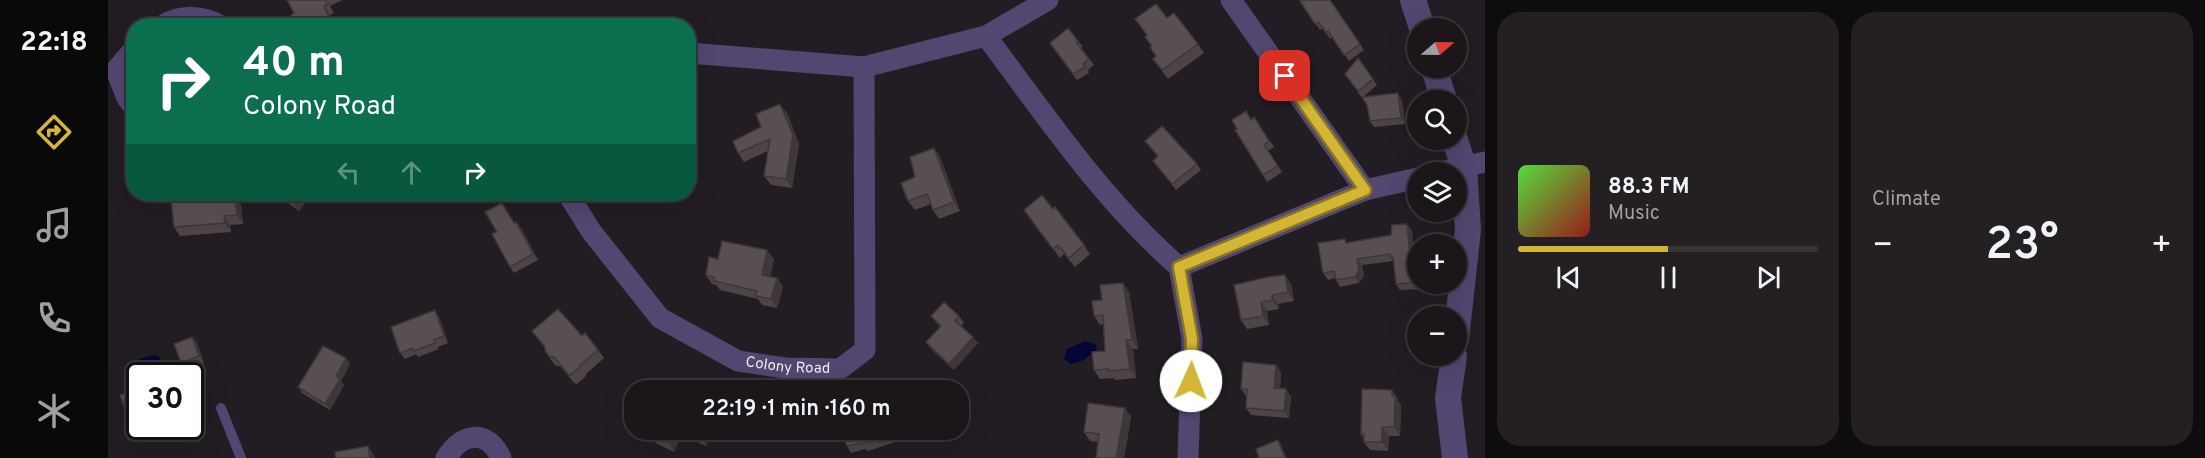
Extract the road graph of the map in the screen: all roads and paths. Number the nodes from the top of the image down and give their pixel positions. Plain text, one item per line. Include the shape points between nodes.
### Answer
1 (1048, 0) edge
2 (1231, 0) edge
3 (1413, 0) edge
4 (187, 18) edge
5 (209, 18) edge
6 (1419, 18) edge
7 (986, 36) junction
8 (696, 54) edge
9 (126, 57) edge
10 (864, 67) junction
11 (112, 70) edge
12 (126, 96) edge
13 (1407, 180) edge
14 (1365, 190) junction
15 (572, 201) edge
16 (1467, 217) edge
17 (1179, 267) junction
18 (1460, 306) edge
19 (1453, 366) edge
20 (221, 408) dead end
21 (241, 458) edge
22 (446, 458) edge
23 (501, 458) edge
24 (1188, 458) edge
25 (1455, 458) edge

1 - 7 street
2 - 14 street
3 - 6 street
4 - 5 street
7 - 10 street
7 - 17 street via 1083,165 1146,238
8 - 10 street
9 - 11 street
10 - 15 street, Colony Road via 866,350 840,369 738,362 660,318 591,231
11 - 12 street
13 - 14 street
14 - 17 street
16 - 18 street
17 - 24 street via 1192,339
19 - 25 street via 1448,398
20 - 21 lane
22 - 23 street via 458,443 472,437 489,442

